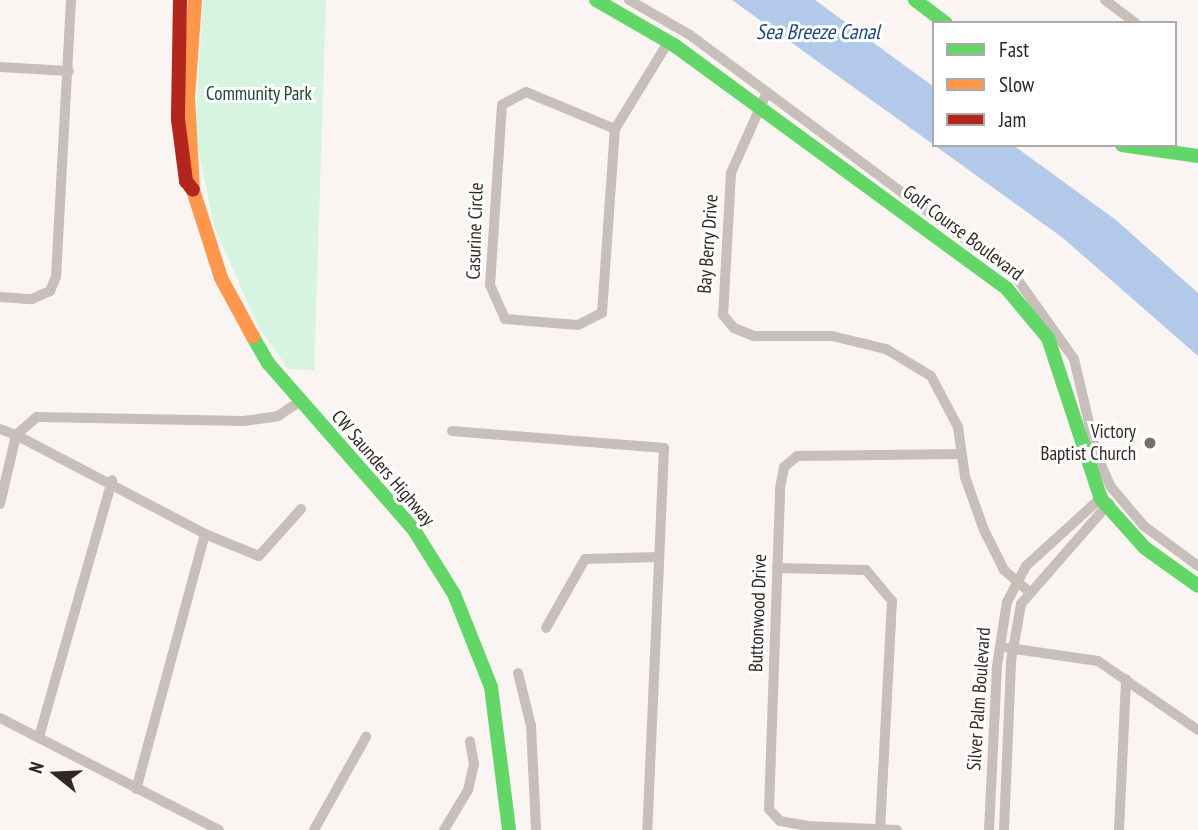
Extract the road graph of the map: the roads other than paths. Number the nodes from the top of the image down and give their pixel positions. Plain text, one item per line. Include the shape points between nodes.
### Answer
1 (71, 0) edge
2 (180, 0) edge
3 (195, 0) edge
4 (596, 0) edge
5 (629, 0) edge
6 (915, 0) edge
7 (1105, 0) edge
8 (943, 21) edge
9 (1132, 21) edge
10 (669, 41) junction
11 (0, 68) edge
12 (69, 71) junction
13 (764, 99) junction
14 (615, 129) junction
15 (1136, 147) edge
16 (1198, 156) edge
17 (193, 190) junction
18 (1011, 282) junction
19 (0, 298) edge
20 (299, 402) junction
21 (0, 429) edge
22 (452, 431) dead end
23 (16, 435) junction
24 (961, 454) junction
25 (113, 481) junction
26 (1113, 490) junction
27 (1103, 503) junction
28 (0, 504) edge
29 (301, 509) dead end
30 (205, 534) junction
31 (659, 557) junction
32 (1198, 566) edge
33 (777, 568) junction
34 (1015, 583) junction
35 (1198, 586) edge
36 (1028, 591) junction
37 (546, 628) dead end
38 (998, 648) junction
39 (1012, 649) junction
40 (518, 673) dead end
41 (1126, 679) junction
42 (0, 718) edge
43 (1198, 730) edge
44 (39, 737) junction
45 (366, 737) dead end
46 (470, 741) dead end
47 (136, 789) junction
48 (880, 829) edge
49 (219, 830) edge
50 (314, 830) edge
51 (444, 830) edge
52 (509, 830) edge
53 (536, 830) edge
54 (647, 830) edge
55 (897, 830) edge
56 (989, 830) edge
57 (1004, 830) edge
58 (1119, 830) edge

1 - 12 street
2 - 17 main road, CW Saunders Highway via 178,119 186,181
3 - 17 main road, CW Saunders Highway via 188,98
4 - 10 main road, Golf Course Boulevard
5 - 13 street, Golf Course Boulevard
6 - 8 main road
7 - 9 street
10 - 13 main road, Golf Course Boulevard
10 - 14 street, Casurine Circle
11 - 12 street
12 - 19 street via 55,277 50,291 32,299
13 - 18 main road, Golf Course Boulevard
13 - 24 street, Bay Berry Drive via 731,173 723,315 734,328 754,336 832,336 905,357 945,395
14 - 14 street, Casurine Circle via 526,92 502,105 490,285 505,318 578,325 602,313
15 - 16 main road
17 - 20 main road, CW Saunders Highway via 236,311
18 - 26 street, Golf Course Boulevard via 1074,359 1093,444
18 - 27 main road, Golf Course Boulevard via 1048,338 1065,376 1085,464
20 - 23 street via 278,416 244,421 37,417
20 - 52 main road, CW Saunders Highway via 414,530 465,617 500,727
21 - 23 street
22 - 31 street via 664,448
23 - 25 street
23 - 28 street
24 - 33 street, Buttonwood Drive via 797,456 784,467 780,488
24 - 34 street, Bay Berry Drive via 984,530
25 - 30 street
25 - 44 street
26 - 27 street, Silver Palm Boulevard
26 - 32 street, Golf Course Boulevard via 1144,526
27 - 34 street, Silver Palm Boulevard
27 - 35 main road, Golf Course Boulevard via 1145,548
27 - 36 street, Silver Palm Boulevard
29 - 30 street via 259,556
30 - 47 street
31 - 37 street via 584,559
31 - 54 street
33 - 48 street, Buttonwood Drive via 769,808 780,821
33 - 48 street via 866,570 892,601
34 - 36 street, Bay Berry Drive
34 - 38 street, Silver Palm Boulevard
36 - 39 street, Silver Palm Boulevard
38 - 39 street
38 - 56 street, Silver Palm Boulevard
39 - 41 street via 1086,657
39 - 57 street, Silver Palm Boulevard
40 - 53 street via 531,726
41 - 43 street
41 - 58 street
42 - 44 street
44 - 47 street
45 - 50 street
46 - 51 street via 474,764 468,790
47 - 49 street
48 - 55 street, Buttonwood Drive

